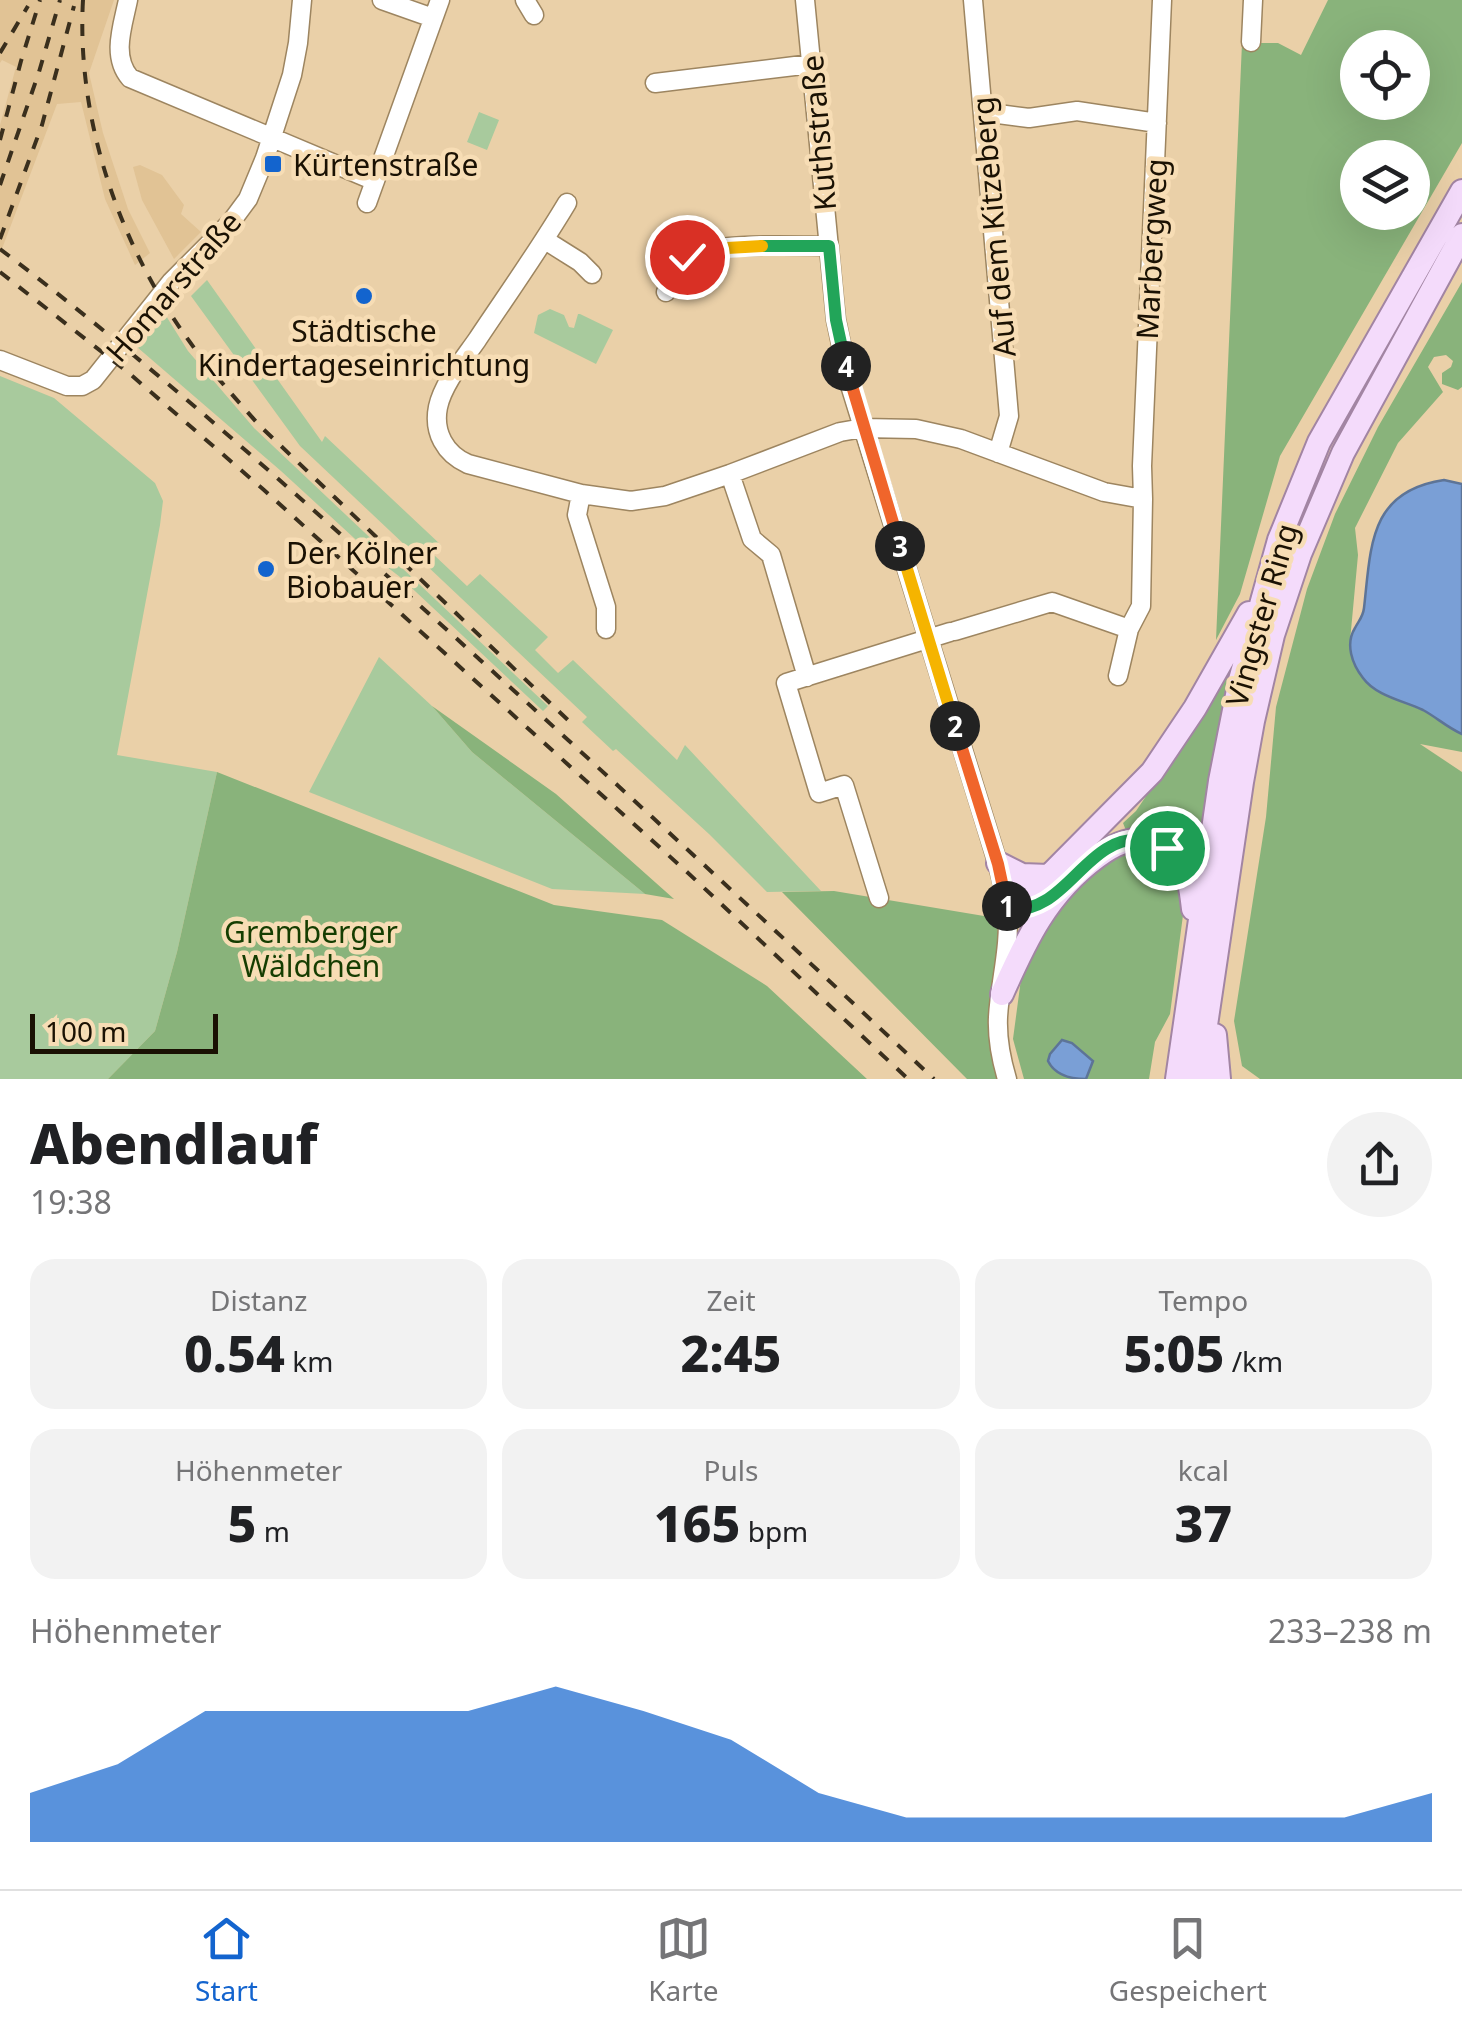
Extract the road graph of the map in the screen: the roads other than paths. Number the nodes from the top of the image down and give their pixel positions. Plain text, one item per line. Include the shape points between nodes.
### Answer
1 (128, 0) edge
2 (302, 0) edge
3 (382, 0) edge
4 (805, 0) edge
5 (973, 0) edge
6 (1162, 0) edge
7 (1253, 0) edge
8 (437, 9) edge
9 (1251, 42) dead end
10 (812, 64) junction
11 (655, 83) dead end
12 (983, 112) junction
13 (1157, 123) junction
14 (272, 138) junction
15 (375, 181) junction
16 (1462, 192) edge
17 (366, 203) dead end
18 (568, 204) dead end
19 (1462, 235) edge
20 (545, 240) junction
21 (829, 246) junction
22 (592, 274) dead end
23 (666, 292) dead end
24 (0, 360) edge
25 (863, 428) junction
26 (998, 453) junction
27 (730, 474) junction
28 (581, 494) junction
29 (1143, 499) junction
30 (1269, 578) junction
31 (606, 629) dead end
32 (1128, 629) junction
33 (928, 638) junction
34 (807, 676) junction
35 (1118, 676) dead end
36 (998, 864) junction
37 (1050, 888) junction
38 (880, 898) dead end
39 (1007, 909) junction
40 (1196, 942) junction
41 (1214, 971) junction
42 (1002, 994) junction
43 (1007, 1079) edge
44 (1177, 1079) edge
45 (1198, 1079) edge
46 (1219, 1079) edge

1 - 14 street via 120,55 130,78
2 - 14 street, Homarstraße via 292,75
3 - 8 street
4 - 10 street, Kuthstraße
5 - 12 street, Auf dem Kitzeberg
6 - 13 street, Marbergweg
7 - 9 street
8 - 15 street
10 - 11 street
10 - 21 street, Kuthstraße
12 - 13 street via 1029,118 1077,111
12 - 26 street, Auf dem Kitzeberg via 1009,416
13 - 29 street, Marbergweg
14 - 15 street
14 - 24 street, Homarstraße via 248,199 231,222 92,380 76,387
15 - 17 street
16 - 30 main road, Vingster Ring via 1319,442
18 - 20 street
19 - 41 main road, Vingster Ring via 1343,453 1300,554 1253,721
20 - 22 street
20 - 28 street via 444,390 438,430 457,460
21 - 23 street via 696,252
21 - 25 street, Kuthstraße via 836,320
25 - 26 street via 938,433
25 - 27 street
25 - 33 street, Kuthstraße
26 - 29 street via 1104,492
27 - 28 street via 631,502
27 - 34 street via 752,539 771,556
28 - 31 street via 577,515 606,607
29 - 32 street, Marbergweg via 1141,606
30 - 37 main road via 1152,772
30 - 40 main road, Vingster Ring via 1240,680
32 - 33 street via 1052,602
32 - 35 street, Marbergweg
33 - 34 street
33 - 36 street, Kuthstraße
34 - 38 street via 786,683 819,793 844,786
36 - 37 main road
36 - 39 street, Kuthstraße
37 - 39 main road via 1022,911
37 - 40 main road via 1110,848 1146,840 1181,859 1190,876
37 - 42 main road
39 - 42 street, Kuthstraße
40 - 44 main road, Vingster Ring
41 - 45 main road, Vingster Ring
41 - 46 main road
42 - 43 street, Kuthstraße via 998,1033

